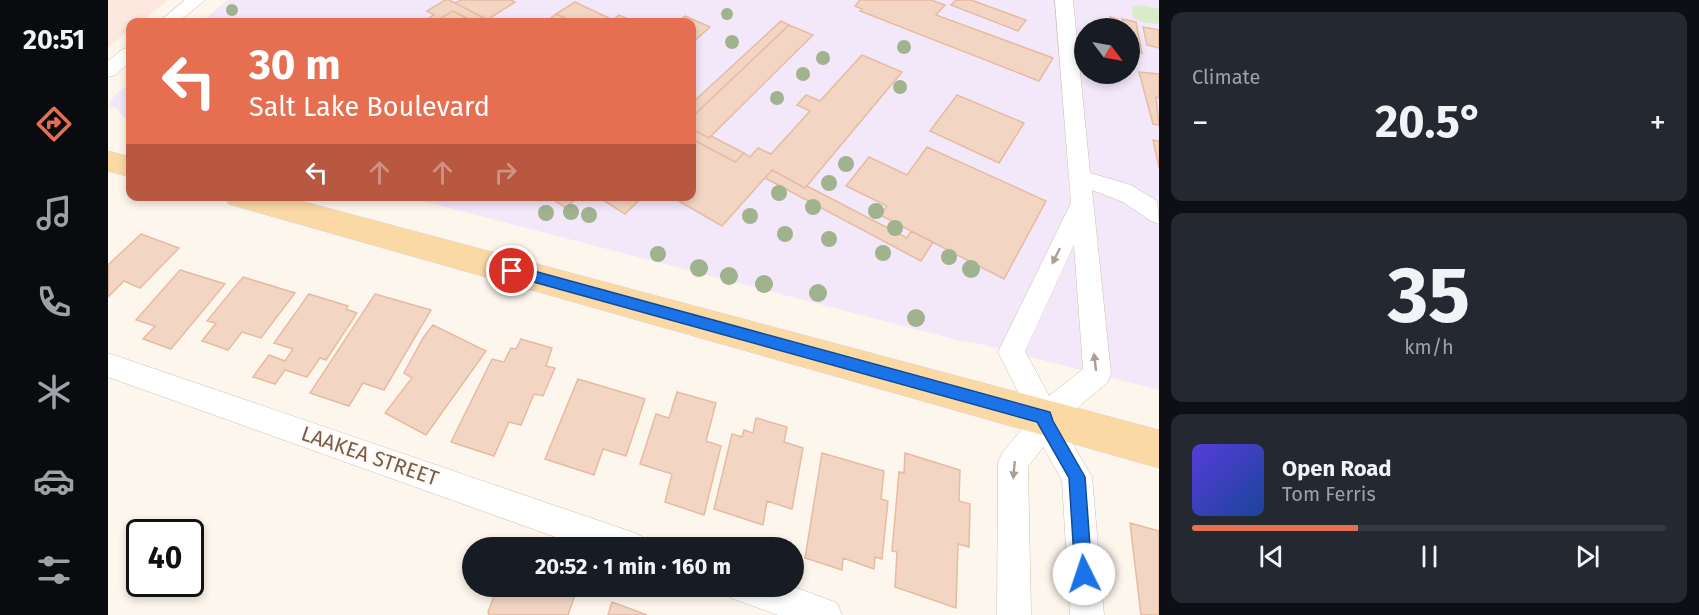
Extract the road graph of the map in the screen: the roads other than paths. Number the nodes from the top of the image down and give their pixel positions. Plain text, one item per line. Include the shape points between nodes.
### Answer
1 (196, 0) edge
2 (1064, 0) edge
3 (173, 18) edge
4 (126, 56) edge
5 (108, 71) edge
6 (108, 161) edge
7 (126, 166) edge
8 (1082, 191) junction
9 (257, 201) edge
10 (1159, 215) edge
11 (108, 364) edge
12 (1045, 420) junction
13 (1159, 448) edge
14 (601, 537) edge
15 (774, 597) edge
16 (825, 615) edge
17 (1014, 615) edge
18 (1087, 615) edge

1 - 3 street
2 - 8 street
4 - 5 street
6 - 7 main road
8 - 10 street via 1114,187 1136,196
8 -> 12 street via 1011,352
12 -> 8 street via 1097,374
9 - 12 main road
11 - 14 street, LAAKEA STREET
12 - 13 main road
12 -> 17 street via 1013,462
12 - 18 street via 1077,477
15 - 16 street

